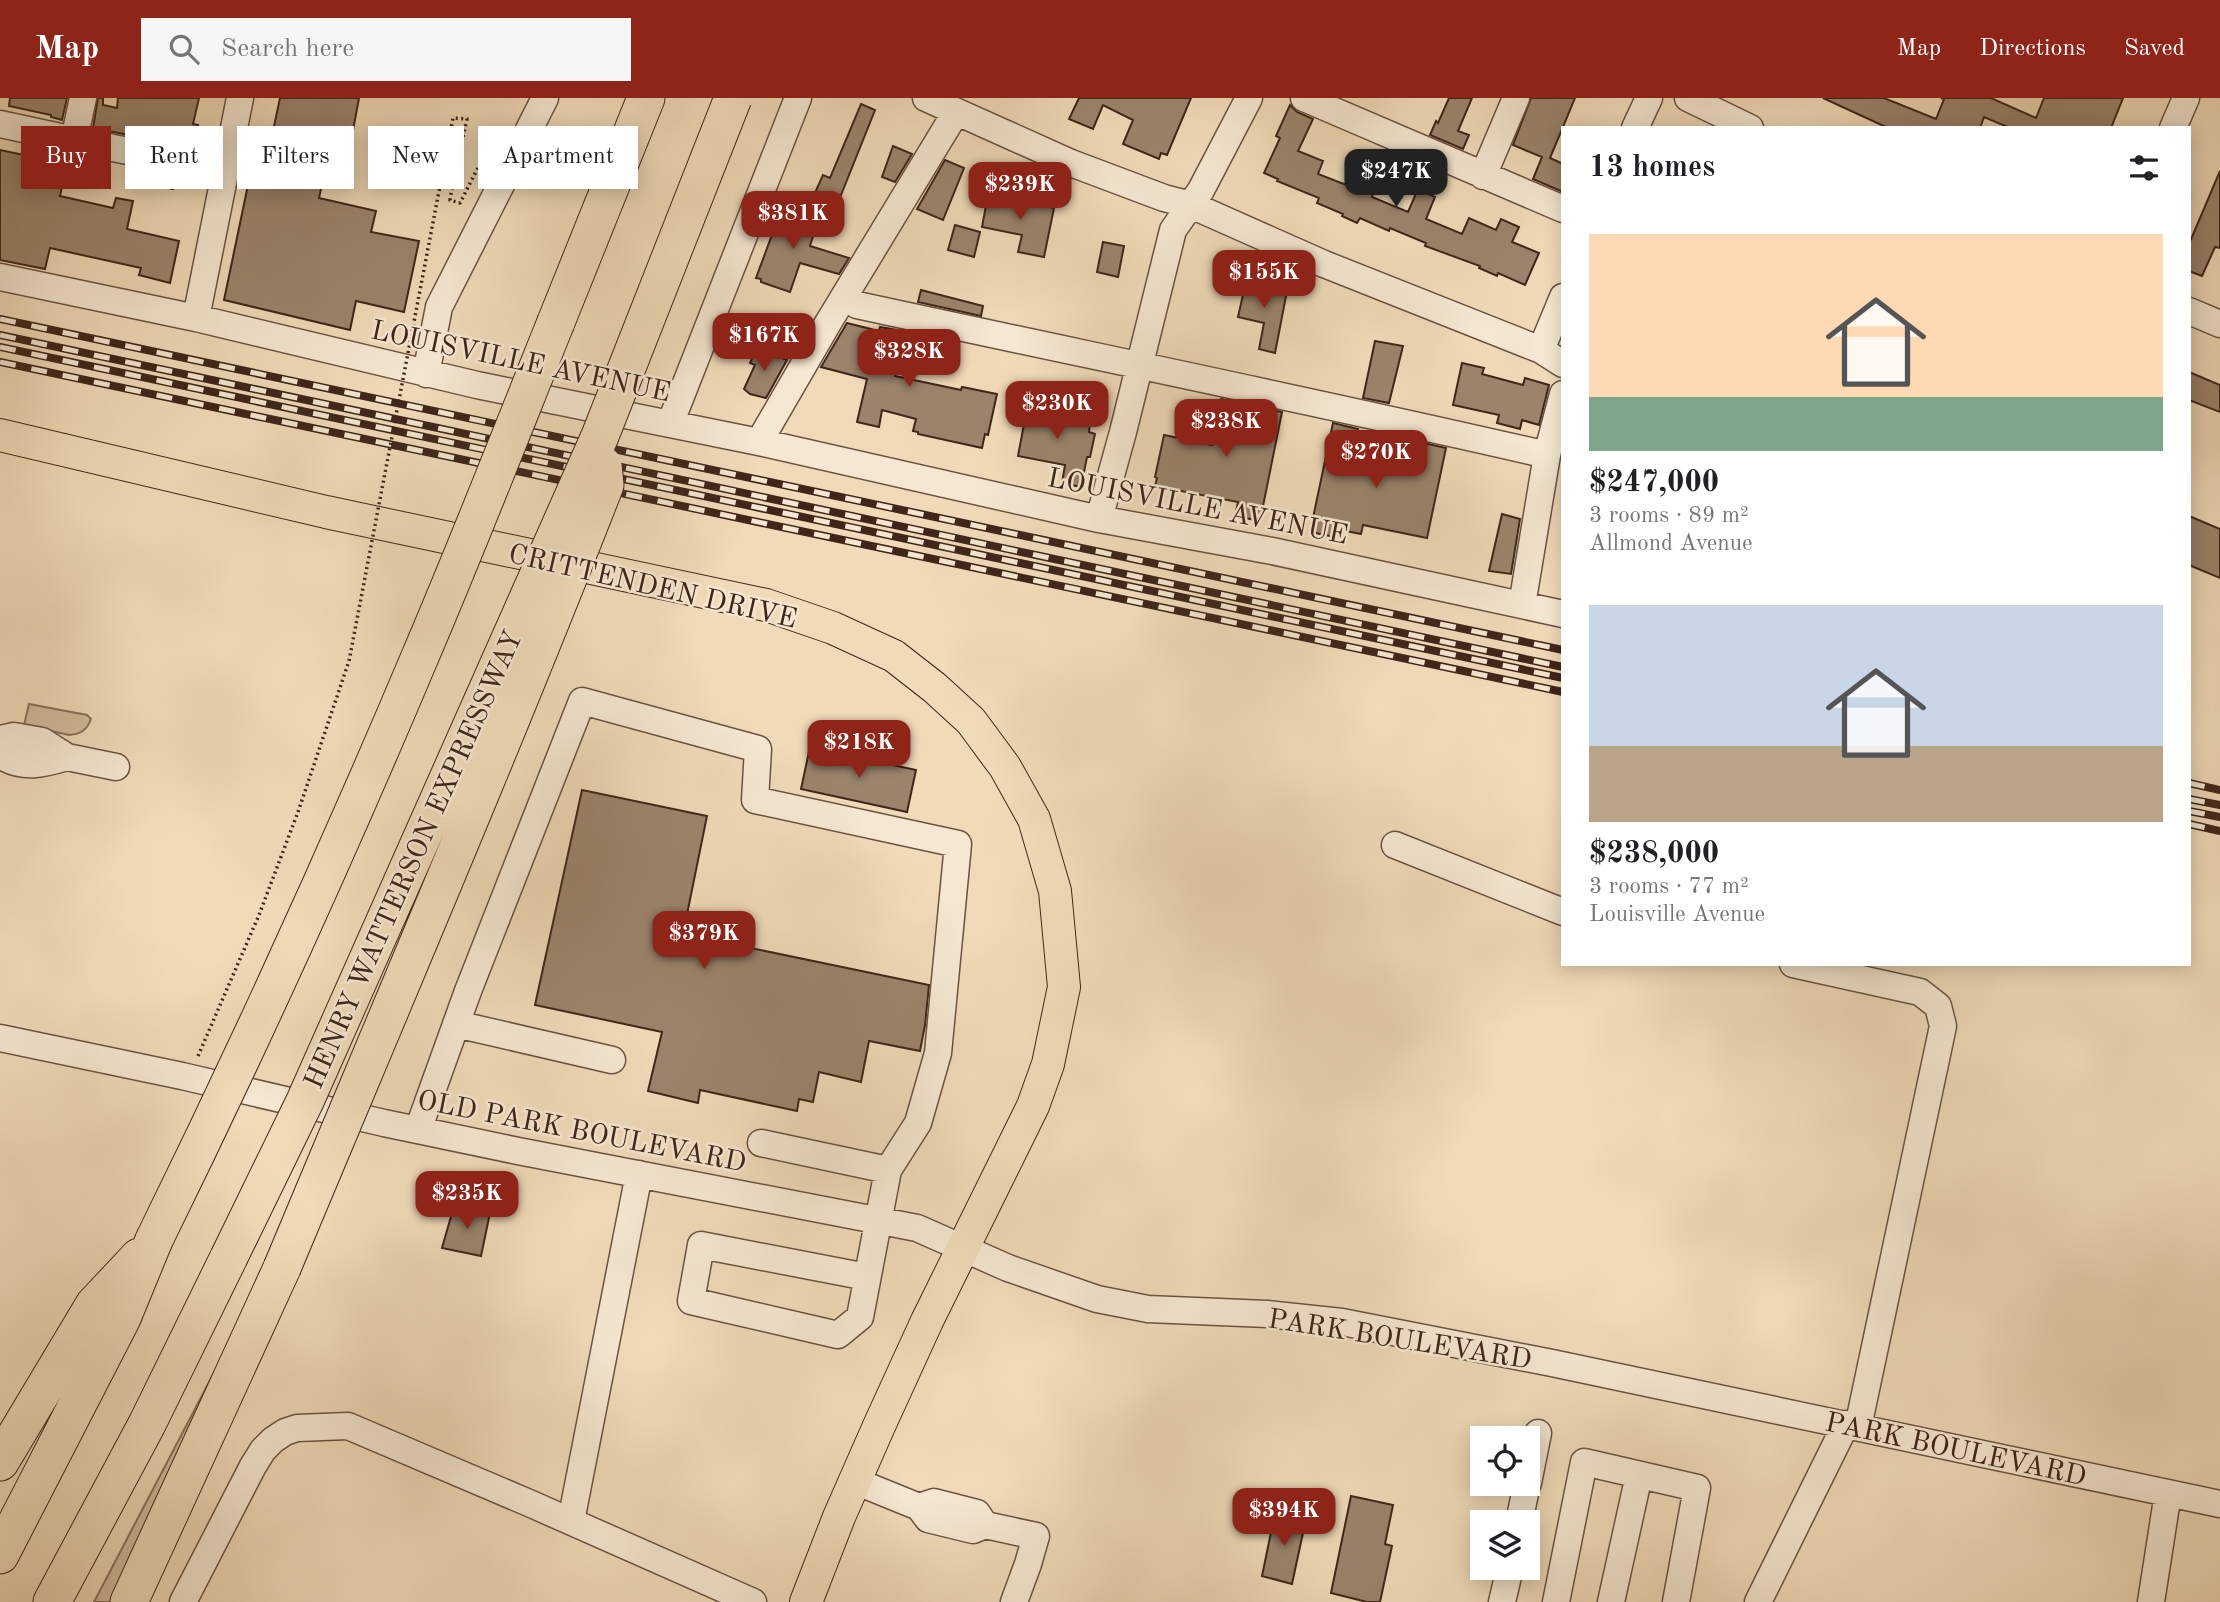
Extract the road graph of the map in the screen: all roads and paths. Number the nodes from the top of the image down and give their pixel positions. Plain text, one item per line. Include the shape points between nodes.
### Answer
1 (83, 98) edge
2 (240, 98) edge
3 (545, 98) edge
4 (646, 98) edge
5 (733, 98) edge
6 (798, 98) edge
7 (926, 98) edge
8 (1249, 98) edge
9 (1304, 98) edge
10 (1516, 98) edge
11 (1649, 98) edge
12 (1688, 98) edge
13 (2186, 98) edge
14 (956, 112) junction
15 (0, 124) edge
16 (77, 126) edge
17 (530, 126) edge
18 (1636, 126) edge
19 (1746, 126) edge
20 (2174, 126) edge
21 (21, 129) edge
22 (111, 148) edge
23 (478, 168) edge
24 (226, 171) junction
25 (1483, 176) junction
26 (498, 189) edge
27 (1191, 205) junction
28 (1561, 208) edge
29 (0, 277) edge
30 (1561, 302) edge
31 (857, 305) dead end
32 (2191, 312) edge
33 (196, 318) junction
34 (2220, 324) edge
35 (1541, 350) junction
36 (1561, 363) edge
37 (1140, 367) junction
38 (426, 374) junction
39 (1561, 402) edge
40 (670, 424) junction
41 (0, 435) edge
42 (600, 436) junction
43 (759, 442) junction
44 (1548, 455) junction
45 (1099, 519) junction
46 (1522, 606) junction
47 (1561, 614) edge
48 (0, 740) edge
49 (0, 755) edge
50 (67, 757) junction
51 (116, 767) dead end
52 (1395, 845) dead end
53 (1561, 911) edge
54 (1802, 966) edge
55 (456, 1024) junction
56 (0, 1038) edge
57 (612, 1060) dead end
58 (188, 1077) junction
59 (418, 1130) junction
60 (761, 1143) dead end
61 (888, 1170) junction
62 (639, 1174) junction
63 (879, 1220) junction
64 (154, 1240) junction
65 (963, 1248) junction
66 (867, 1277) junction
67 (1852, 1426) junction
68 (0, 1462) edge
69 (1639, 1475) junction
70 (855, 1481) junction
71 (2168, 1493) junction
72 (2220, 1504) edge
73 (570, 1521) junction
74 (0, 1555) edge
75 (1507, 1580) edge
76 (52, 1602) edge
77 (129, 1602) edge
78 (183, 1602) edge
79 (753, 1602) edge
80 (806, 1602) edge
81 (1014, 1602) edge
82 (1502, 1602) edge
83 (1556, 1602) edge
84 (1611, 1602) edge
85 (1676, 1602) edge
86 (1758, 1602) edge
87 (2151, 1602) edge

1 - 16 street
2 - 24 street
3 - 17 street
4 - 64 highway, bridge via 420,658 228,1090
5 - 42 highway, HENRY WATTERSON EXPRESSWAY, bridge
6 - 40 street
7 - 14 street
8 - 27 street
9 - 25 street
10 - 25 street
11 - 18 street
12 - 19 street
13 - 20 street
14 - 27 street via 1071,163
14 - 43 street
15 - 21 street
22 - 24 street
23 - 58 path, bridge via 460,203 450,200 467,119 453,118 349,661 259,915
24 - 33 street
25 - 28 street
26 - 38 street via 439,307
27 - 35 street via 1348,274
27 - 37 street via 1173,230
29 - 33 street, LOUISVILLE AVENUE
30 - 35 street
31 - 37 street
32 - 34 street
33 - 38 street, LOUISVILLE AVENUE
35 - 36 street
37 - 44 street
37 - 45 street
38 - 40 street, LOUISVILLE AVENUE
39 - 44 street
40 - 43 street, LOUISVILLE AVENUE
41 - 65 main road, CRITTENDEN DRIVE via 326,512 766,605 894,656 935,688 971,721 1005,767 1034,819 1055,891 1064,987 1048,1064 1032,1106
42 - 76 highway, HENRY WATTERSON EXPRESSWAY, bridge via 304,1101 147,1424
42 - 77 highway, bridge via 605,485 468,827 282,1268
43 - 45 street, LOUISVILLE AVENUE
44 - 46 street
45 - 46 street, LOUISVILLE AVENUE
46 - 47 street, LOUISVILLE AVENUE
48 - 50 street via 14,736 42,741
49 - 50 street via 37,766
50 - 51 street
52 - 53 street
54 - 67 street via 1920,992 1938,1006 1943,1026
55 - 57 street
55 - 59 street
55 - 61 street via 582,701 758,750 755,800 958,844 938,1053 918,1123
56 - 58 street, OLD PARK BOULEVARD
58 - 59 street, OLD PARK BOULEVARD
59 - 62 street, OLD PARK BOULEVARD
60 - 61 street
61 - 63 street
62 - 63 street, OLD PARK BOULEVARD
62 - 73 street
63 - 65 street, OLD PARK BOULEVARD via 917,1228
63 - 66 street
64 - 68 highway via 94,1305
64 - 74 highway via 122,1318
65 - 67 street, PARK BOULEVARD via 1097,1299 1148,1309 1342,1322
65 - 70 main road
66 - 66 street via 860,1317 838,1335 691,1301 701,1245
67 - 71 street, PARK BOULEVARD
67 - 86 street
69 - 83 street via 1584,1462
69 - 84 street
69 - 85 street via 1697,1488
70 - 80 main road
70 - 81 street via 919,1507 928,1519 973,1530 985,1525 1036,1536
71 - 72 street, PARK BOULEVARD
71 - 87 street
73 - 78 street via 348,1426 297,1428 273,1440 258,1458
73 - 79 street
75 - 82 street

